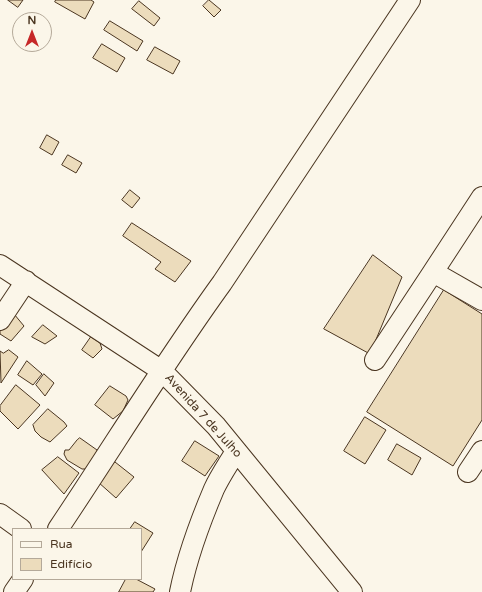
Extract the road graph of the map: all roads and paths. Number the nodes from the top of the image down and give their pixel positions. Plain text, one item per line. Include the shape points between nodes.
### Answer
1 (403, 3) edge
2 (482, 197) edge
3 (0, 264) edge
4 (433, 272) junction
5 (26, 281) junction
6 (482, 300) edge
7 (0, 320) edge
8 (375, 360) dead end
9 (162, 371) junction
10 (236, 451) junction
11 (482, 451) edge
12 (468, 472) dead end
13 (0, 514) edge
14 (20, 528) edge
15 (59, 528) edge
16 (22, 580) edge
17 (14, 592) edge
18 (180, 592) edge
19 (352, 592) edge

1 - 9 street
2 - 4 street
3 - 5 street, Avenida 7 de Julho
4 - 6 street
4 - 8 street
5 - 7 street
5 - 9 street, Avenida 7 de Julho
9 - 10 street, Avenida 7 de Julho via 216,426
9 - 15 street
10 - 18 street via 215,488 203,517
10 - 19 street, Avenida 7 de Julho
11 - 12 street
13 - 14 street
16 - 17 street

